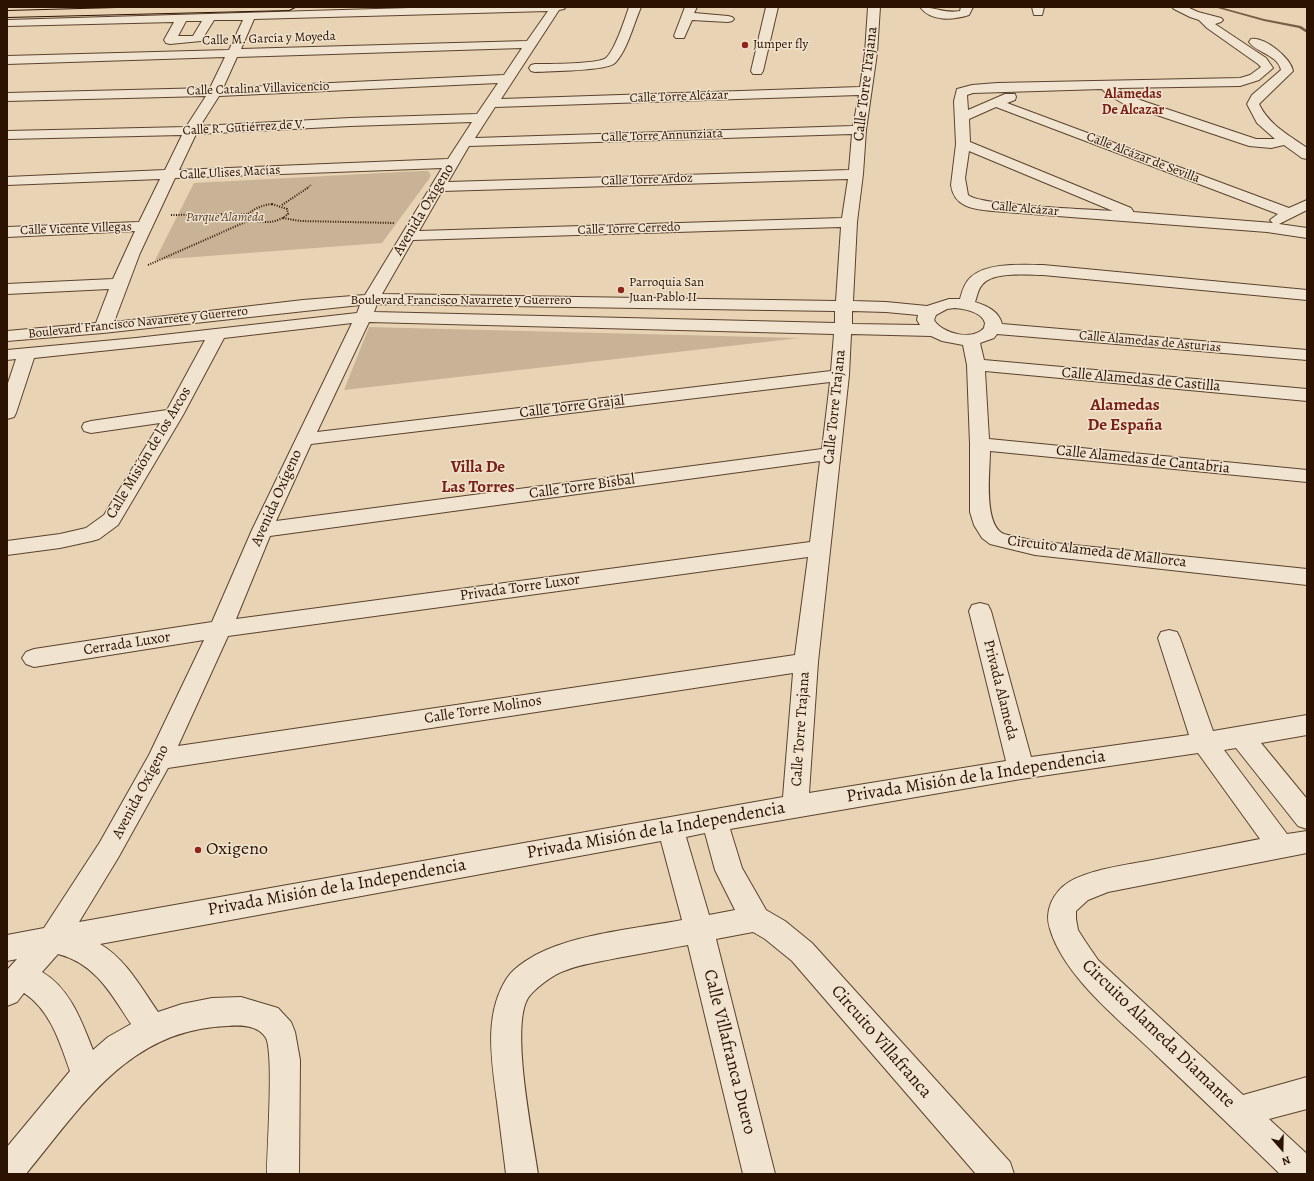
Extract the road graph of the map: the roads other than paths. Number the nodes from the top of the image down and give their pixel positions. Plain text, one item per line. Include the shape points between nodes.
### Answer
1 (90, 7) edge
2 (289, 7) edge
3 (556, 7) edge
4 (560, 7) edge
5 (635, 7) edge
6 (772, 7) edge
7 (874, 7) edge
8 (926, 7) edge
9 (967, 7) edge
10 (1178, 7) edge
11 (7, 14) edge
12 (250, 16) junction
13 (210, 17) junction
14 (1203, 17) junction
15 (182, 18) junction
16 (685, 21) edge
17 (7, 23) edge
18 (725, 24) dead end
19 (1229, 25) dead end
20 (1246, 36) dead end
21 (532, 44) junction
22 (233, 54) junction
23 (7, 60) edge
24 (1283, 60) junction
25 (1262, 61) junction
26 (535, 68) dead end
27 (757, 71) dead end
28 (508, 79) junction
29 (1106, 85) junction
30 (1035, 86) junction
31 (866, 91) junction
32 (215, 92) junction
33 (7, 97) edge
34 (492, 103) junction
35 (996, 103) junction
36 (962, 117) junction
37 (481, 118) junction
38 (191, 130) junction
39 (859, 130) junction
40 (7, 135) edge
41 (1286, 140) junction
42 (465, 142) junction
43 (963, 144) junction
44 (1307, 155) edge
45 (452, 163) junction
46 (856, 174) junction
47 (170, 176) junction
48 (7, 181) edge
49 (438, 187) junction
50 (1307, 204) edge
51 (1290, 213) junction
52 (1144, 218) junction
53 (148, 220) junction
54 (849, 222) junction
55 (1267, 227) junction
56 (412, 230) junction
57 (7, 232) edge
58 (1307, 233) edge
59 (121, 277) junction
60 (7, 289) edge
61 (1307, 295) edge
62 (621, 303) junction
63 (966, 304) junction
64 (844, 307) junction
65 (366, 308) junction
66 (929, 311) junction
67 (619, 323) junction
68 (103, 328) junction
69 (993, 328) junction
70 (843, 329) junction
71 (935, 331) junction
72 (218, 333) junction
73 (7, 336) edge
74 (970, 340) junction
75 (27, 353) junction
76 (7, 355) edge
77 (1307, 355) edge
78 (976, 365) junction
79 (840, 375) junction
80 (1307, 395) edge
81 (7, 413) edge
82 (174, 415) junction
83 (91, 427) dead end
84 (304, 439) junction
85 (980, 444) junction
86 (830, 454) junction
87 (1307, 476) edge
88 (262, 530) junction
89 (7, 548) edge
90 (819, 548) junction
91 (1307, 577) edge
92 (980, 611) dead end
93 (220, 629) junction
94 (1169, 638) dead end
95 (34, 658) dead end
96 (806, 662) junction
97 (1307, 724) edge
98 (1242, 737) junction
99 (1204, 742) junction
100 (160, 759) junction
101 (1021, 769) junction
102 (795, 806) junction
103 (1307, 818) edge
104 (715, 821) junction
105 (671, 829) junction
106 (1294, 844) edge
107 (756, 919) junction
108 (699, 930) junction
109 (52, 940) junction
110 (7, 948) edge
111 (14, 984) edge
112 (152, 1029) junction
113 (87, 1075) junction
114 (1307, 1093) edge
115 (1237, 1112) junction
116 (7, 1172) edge
117 (283, 1174) edge
118 (522, 1174) edge
119 (760, 1174) edge
120 (998, 1174) edge
121 (1304, 1174) edge

1 - 11 main road via 70,11
2 - 11 main road
3 - 4 street
3 - 12 street
3 - 21 street, Avenida Oxígeno
5 - 26 street via 616,54 609,62
6 - 27 street
7 - 31 street, Calle Torre Trajana
8 - 9 street via 935,13 952,15 965,13
10 - 14 street
12 - 13 street
12 - 22 street
13 - 15 street
13 - 15 street via 197,39 170,40
14 - 19 street
14 - 25 street via 1217,30
15 - 17 street via 50,26
16 - 18 street
20 - 24 street
21 - 22 street, Calle M. García y Moyeda
21 - 28 street, Avenida Oxígeno
22 - 23 street, Calle M. García y Moyeda
22 - 32 street
24 - 25 street
24 - 41 street via 1287,71 1256,98 1253,104 1256,113 1265,123
25 - 29 street, Calle Alcázar via 1267,68 1261,75 1240,82
28 - 32 street, Calle Catalina Villavicencio
28 - 34 street, Avenida Oxígeno
29 - 30 street, Calle Alcázar
29 - 41 street via 1129,100 1254,143 1271,144
30 - 35 street, Calle Alcázar
30 - 36 street, Calle Alcázar via 965,90 960,101
31 - 34 street, Calle Torre Alcázar
31 - 39 street, Calle Torre Trajana
32 - 33 street, Calle Catalina Villavicencio
32 - 38 street
34 - 37 street, Avenida Oxígeno
35 - 36 street, Calle Alcázar
35 - 51 street, Calle Alcázar de Sevilla
36 - 43 street, Calle Alcázar
37 - 38 street, Calle R. Gutiérrez de V.
37 - 42 street, Avenida Oxígeno
38 - 40 street, Calle R. Gutiérrez de V.
38 - 47 street
39 - 42 street, Calle Torre Annunziata
39 - 46 street, Calle Torre Trajana
41 - 44 street
42 - 45 street, Avenida Oxígeno
43 - 52 street, Calle Alcázar
43 - 52 street, Calle Alcázar via 958,186 961,196 966,200 1001,207
45 - 47 street, Calle Ulises Macías
45 - 49 street, Avenida Oxígeno
46 - 49 street, Calle Torre Ardoz
46 - 54 street, Calle Torre Trajana
47 - 48 street, Calle Ulises Macías
47 - 53 street
49 - 56 street, Avenida Oxígeno
50 - 51 street
51 - 55 street
52 - 55 street, Calle Alcázar
53 - 57 street, Calle Vicente Villegas
53 - 59 street
54 - 56 street, Calle Torre Cerredo
54 - 64 street, Calle Torre Trajana
55 - 58 street, Calle Alcázar
56 - 65 street, Avenida Oxígeno
59 - 60 street
59 - 68 street
61 - 63 street via 1021,270 987,275 978,280 973,285
62 - 64 street, Boulevard Francisco Navarrete y Guerrero
62 - 65 street, Boulevard Francisco Navarrete y Guerrero
62 - 67 street
63 - 66 street via 944,304
63 - 69 street via 988,314 993,321
64 - 66 street
64 - 70 street, Calle Torre Trajana
65 - 67 street, Boulevard Francisco Navarrete y Guerrero
65 - 68 street, Boulevard Francisco Navarrete y Guerrero via 303,305
65 - 72 street, Boulevard Francisco Navarrete y Guerrero
65 - 84 street, Avenida Oxígeno
66 - 71 street via 926,321
67 - 70 street, Boulevard Francisco Navarrete y Guerrero
68 - 73 street, Boulevard Francisco Navarrete y Guerrero
69 - 74 street via 981,338
69 - 77 street, Calle Alamedas de Asturias
70 - 71 street
70 - 79 street, Calle Torre Trajana
71 - 74 street via 951,338
72 - 75 street, Boulevard Francisco Navarrete y Guerrero
72 - 82 street, Calle Misión de los Arcos
74 - 78 street, Circuito Alameda de Mallorca
75 - 76 street, Boulevard Francisco Navarrete y Guerrero
75 - 81 street
78 - 80 street, Calle Alamedas de Castilla
78 - 85 street, Circuito Alameda de Mallorca
79 - 84 street, Calle Torre Grajal
79 - 86 street, Calle Torre Trajana
82 - 83 street
82 - 89 street, Calle Misión de los Arcos via 119,510 102,529 92,534
84 - 88 street, Avenida Oxígeno
85 - 87 street, Calle Alamedas de Cantabria
85 - 91 street, Circuito Alameda de Mallorca via 980,512 984,525 997,540 1036,548
86 - 88 street, Calle Torre Bisbal
86 - 90 street, Calle Torre Trajana
88 - 93 street, Avenida Oxígeno
90 - 93 street, Privada Torre Luxor
90 - 96 street, Calle Torre Trajana
92 - 101 street, Privada Alameda
93 - 95 street, Cerrada Luxor
93 - 100 street, Avenida Oxígeno
94 - 99 street, Circuito Alameda Diamante
96 - 100 street, Calle Torre Molinos
96 - 102 street, Calle Torre Trajana
97 - 98 street, Privada Misión de la Independencia
98 - 99 street, Privada Misión de la Independencia
98 - 103 street
99 - 101 street, Privada Misión de la Independencia
99 - 106 street, Circuito Alameda Diamante
100 - 109 street, Avenida Oxígeno via 110,850
101 - 102 street, Privada Misión de la Independencia
102 - 104 street, Privada Misión de la Independencia
104 - 105 street, Privada Misión de la Independencia
104 - 107 street, Circuito Villafranca via 729,870
105 - 108 street
105 - 109 street, Privada Misión de la Independencia
106 - 115 street, Circuito Alameda Diamante via 1108,880 1079,891 1065,902 1060,915 1065,932 1088,970
107 - 108 street
107 - 120 street, Circuito Villafranca via 781,934 802,952
108 - 118 street via 555,960 531,974 518,987 510,1005 506,1027 506,1054
108 - 119 street, Calle Villafranca Duero
109 - 110 street, Privada Misión de la Independencia
109 - 111 street, Avenida Oxígeno
109 - 112 street via 77,946 98,958 115,975
111 - 113 street via 37,985 50,998 61,1012
112 - 113 street via 119,1048
112 - 117 street via 182,1018 212,1012 241,1012 267,1018 280,1032 285,1060
113 - 116 street
114 - 115 street
115 - 121 street, Circuito Alameda Diamante

